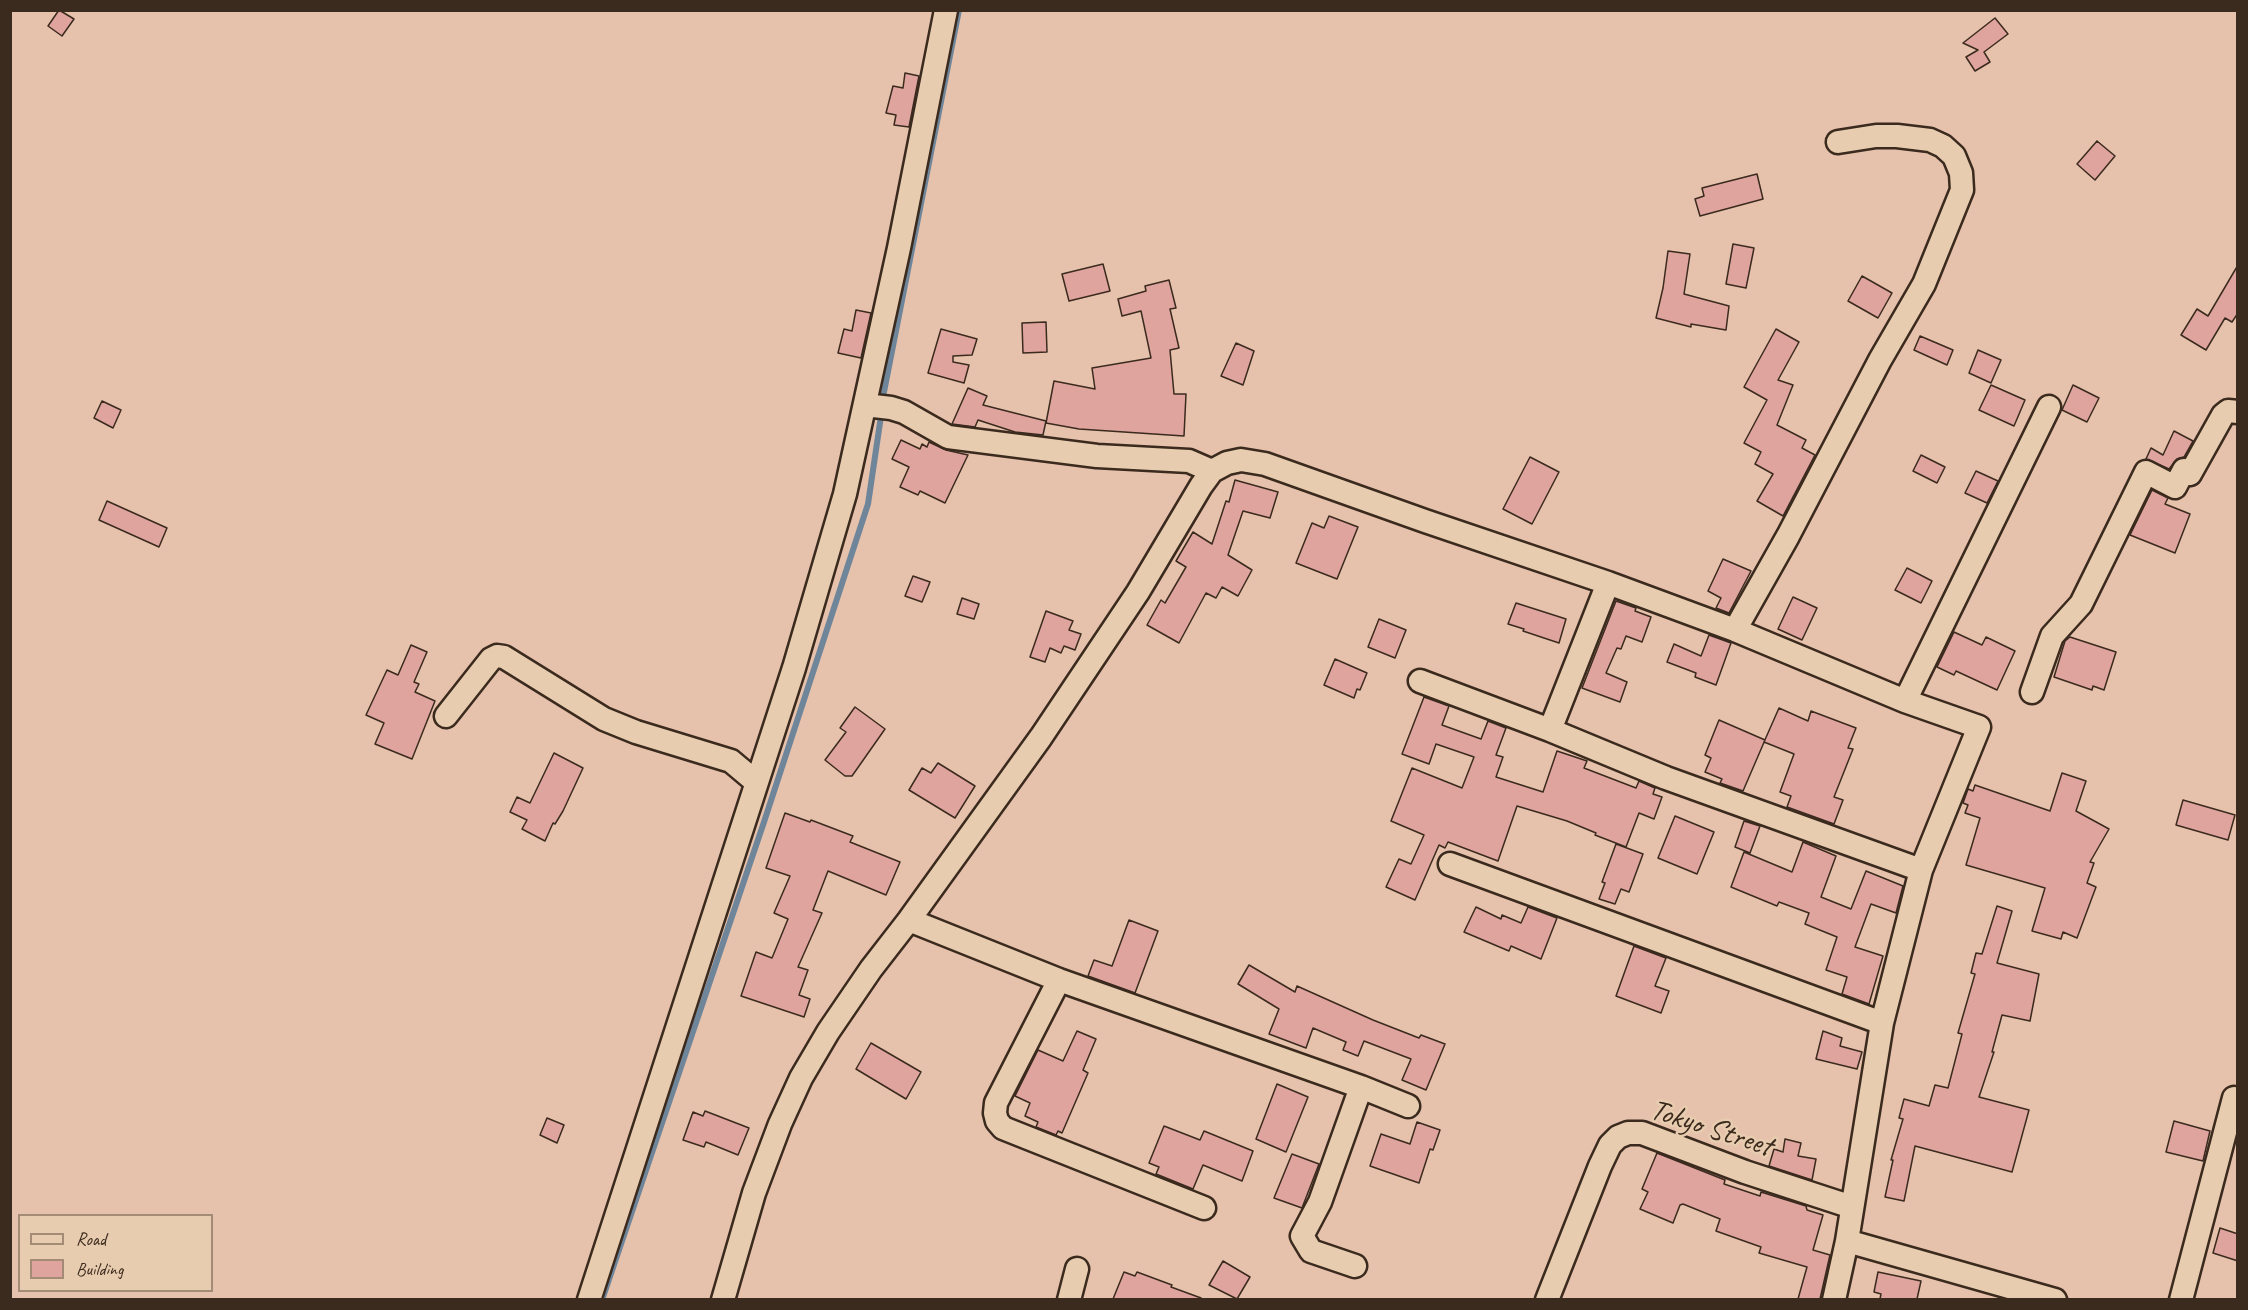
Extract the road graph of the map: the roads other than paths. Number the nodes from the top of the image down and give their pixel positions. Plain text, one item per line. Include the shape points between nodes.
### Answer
1 (946, 10) edge
2 (1838, 142) dead end
3 (865, 405) junction
4 (2049, 407) dead end
5 (2238, 412) edge
6 (1212, 471) junction
7 (1608, 583) junction
8 (1735, 630) junction
9 (1420, 681) dead end
10 (2032, 692) dead end
11 (1905, 701) junction
12 (446, 716) dead end
13 (1550, 730) junction
14 (756, 782) junction
15 (1450, 864) dead end
16 (1921, 870) junction
17 (909, 920) junction
18 (1059, 980) junction
19 (1882, 1023) junction
20 (1361, 1087) junction
21 (2238, 1099) edge
22 (1408, 1106) dead end
23 (1204, 1208) dead end
24 (1852, 1208) junction
25 (1847, 1241) junction
26 (1355, 1266) dead end
27 (1077, 1269) dead end
28 (590, 1299) edge
29 (723, 1299) edge
30 (1069, 1299) edge
31 (1547, 1299) edge
32 (1834, 1299) edge
33 (2055, 1299) edge
34 (2181, 1299) edge

1 - 3 street
2 - 8 street via 1876,136 1930,140 1954,156 1962,190 1924,284
3 - 6 street via 904,412 948,437 1097,456 1190,461
3 - 14 street via 845,494
4 - 11 street
5 - 10 street via 2223,415 2190,474 2184,470 2175,487 2146,472 2081,604 2052,636
6 - 7 street via 1241,460 1265,464
6 - 17 street via 1138,592 1041,737
7 - 8 street
7 - 13 street
8 - 11 street
9 - 13 street
11 - 16 street via 1979,727
12 - 14 street via 491,659 504,657 604,719 731,761
13 - 16 street via 1665,778
14 - 28 street
15 - 19 street
16 - 19 street
17 - 18 street
17 - 29 street via 834,1023 801,1078 754,1193
18 - 20 street
18 - 23 street via 996,1103 997,1121 1003,1128
19 - 24 street
20 - 22 street
20 - 26 street via 1320,1202 1302,1236 1311,1251
21 - 34 street via 2234,1098
24 - 25 street
24 - 31 street, Tokyo Street via 1642,1133 1629,1132 1610,1145
25 - 32 street
25 - 33 street
27 - 30 street

